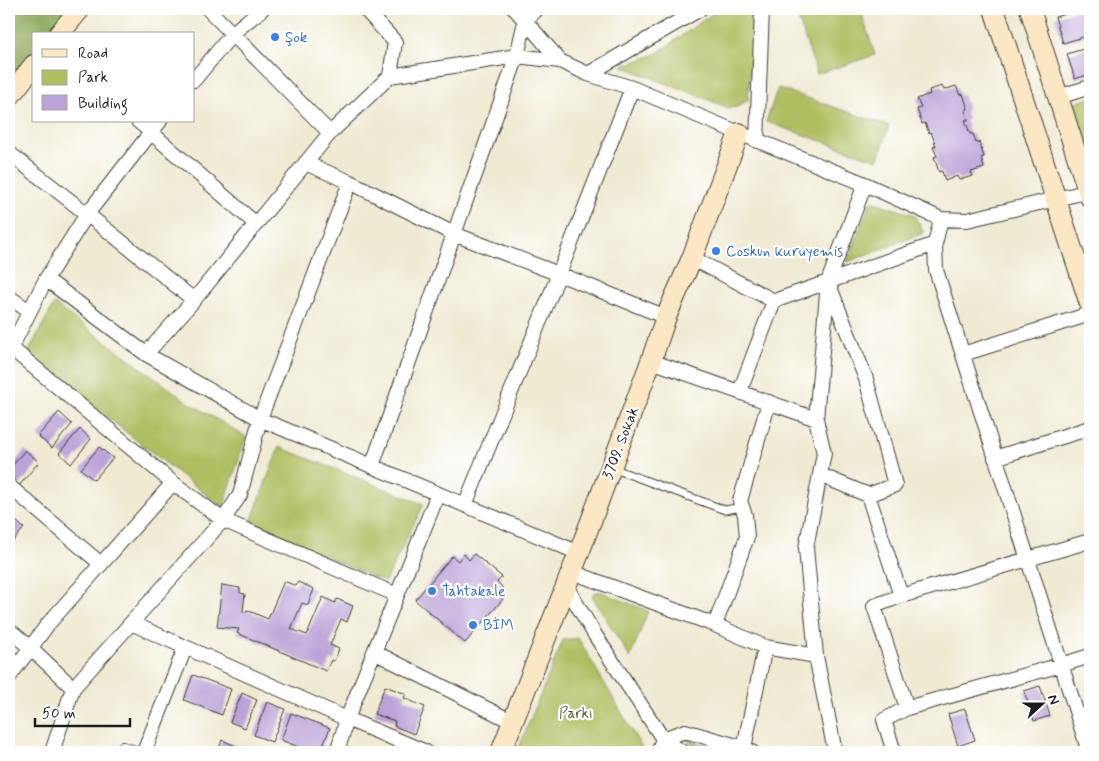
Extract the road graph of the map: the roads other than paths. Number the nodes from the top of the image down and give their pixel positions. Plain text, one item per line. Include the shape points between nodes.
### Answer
1 (80, 9) edge
2 (208, 9) edge
3 (262, 9) edge
4 (365, 9) edge
5 (515, 9) edge
6 (537, 9) edge
7 (700, 9) edge
8 (762, 9) edge
9 (994, 9) edge
10 (1030, 9) edge
11 (526, 21) junction
12 (61, 32) edge
13 (233, 33) junction
14 (517, 56) junction
15 (560, 62) junction
16 (32, 68) edge
17 (588, 74) junction
18 (390, 76) junction
19 (195, 79) edge
20 (1090, 87) edge
21 (632, 88) junction
22 (9, 97) edge
23 (1058, 97) junction
24 (141, 122) edge
25 (155, 127) edge
26 (330, 133) junction
27 (748, 137) junction
28 (9, 153) edge
29 (305, 163) junction
30 (350, 182) junction
31 (865, 184) junction
32 (1090, 194) edge
33 (1056, 200) junction
34 (87, 214) junction
35 (941, 219) junction
36 (256, 224) junction
37 (454, 234) junction
38 (935, 244) junction
39 (692, 258) junction
40 (558, 274) junction
41 (46, 279) junction
42 (828, 282) junction
43 (9, 297) edge
44 (194, 300) junction
45 (774, 301) junction
46 (1090, 304) edge
47 (29, 312) junction
48 (1090, 314) edge
49 (666, 317) junction
50 (10, 350) edge
51 (146, 354) junction
52 (963, 354) junction
53 (652, 361) junction
54 (740, 391) junction
55 (769, 402) junction
56 (260, 419) junction
57 (816, 419) junction
58 (1090, 428) edge
59 (995, 458) junction
60 (372, 466) junction
61 (611, 467) junction
62 (820, 475) junction
63 (172, 483) junction
64 (9, 486) edge
65 (438, 494) junction
66 (868, 495) junction
67 (465, 505) junction
68 (742, 507) junction
69 (223, 520) junction
70 (1090, 541) edge
71 (579, 553) junction
72 (1028, 560) junction
73 (101, 564) junction
74 (569, 579) junction
75 (397, 595) junction
76 (901, 596) junction
77 (131, 623) junction
78 (714, 625) junction
79 (9, 630) edge
80 (765, 647) junction
81 (30, 648) junction
82 (186, 648) junction
83 (374, 652) junction
84 (816, 656) junction
85 (1090, 656) edge
86 (1061, 665) junction
87 (9, 677) edge
88 (74, 688) junction
89 (906, 708) junction
90 (347, 719) junction
91 (513, 722) junction
92 (663, 739) junction
93 (748, 750) edge
94 (833, 751) edge
95 (52, 752) edge
96 (121, 752) edge
97 (132, 752) edge
98 (144, 752) edge
99 (337, 752) edge
100 (426, 752) edge
101 (501, 752) edge
102 (658, 752) edge
103 (682, 752) edge
104 (894, 752) edge
105 (1088, 752) edge

1 - 12 street
2 - 13 street
3 - 13 street
4 - 18 street via 395,42
5 - 11 street
6 - 11 street
7 - 17 street
8 - 27 street
9 - 33 street
10 - 23 street
11 - 14 street
11 - 15 street
13 - 19 street
13 - 26 street
14 - 15 street
14 - 18 street
14 - 37 street
15 - 17 street
16 - 22 street
17 - 21 street
18 - 26 street
20 - 23 street
21 - 27 street
21 - 40 street
23 - 32 street
24 - 25 street
25 - 34 street
25 - 36 street
26 - 29 street
27 - 31 street
27 - 39 street, 3709. Sokak
28 - 34 street
29 - 30 street
29 - 36 street
30 - 37 street
30 - 56 street
31 - 35 street
31 - 42 street
32 - 33 street
33 - 35 street via 967,220
33 - 46 street
34 - 41 street
34 - 44 street
35 - 38 street
36 - 44 street
37 - 40 street
37 - 60 street
38 - 42 street
38 - 52 street via 936,270
39 - 45 street
39 - 49 street, 3709. Sokak
40 - 49 street
40 - 67 street
41 - 47 street
41 - 51 street
42 - 45 street
42 - 57 street
42 - 66 street via 866,379 895,485
43 - 47 street
44 - 51 street
45 - 54 street
47 - 50 street
48 - 52 street
49 - 53 street, 3709. Sokak
50 - 63 street
51 - 56 street
52 - 59 street
53 - 54 street
53 - 61 street, 3709. Sokak
54 - 55 street
55 - 57 street
55 - 68 street via 740,501
56 - 60 street
56 - 69 street via 240,495
57 - 62 street via 824,453
58 - 59 street
59 - 72 street
60 - 65 street
61 - 68 lane via 725,510
61 - 71 street, 3709. Sokak
62 - 66 street
62 - 84 street via 806,548
63 - 69 street
63 - 73 street
64 - 73 street
65 - 67 street
65 - 75 street
66 - 76 street
67 - 71 street
68 - 78 street via 747,537
69 - 75 street
69 - 77 street
70 - 72 street
71 - 74 street, 3709. Sokak
72 - 76 street
72 - 86 street
73 - 81 street
74 - 78 street
74 - 91 street, 3709. Sokak
74 - 92 street via 595,635
75 - 83 street
76 - 89 street via 874,606
77 - 82 street
77 - 88 street
78 - 80 street
79 - 81 street
80 - 84 street
80 - 93 street
81 - 87 street
81 - 88 street
82 - 90 street
82 - 98 street
83 - 90 street
83 - 91 street
84 - 94 street
85 - 86 street
86 - 89 street
86 - 105 street
88 - 95 street
89 - 104 street via 884,720
90 - 99 street
90 - 100 street
91 - 101 street, 3709. Sokak
92 - 93 street via 685,731
92 - 102 street
92 - 103 street
96 - 97 street via 123,749

